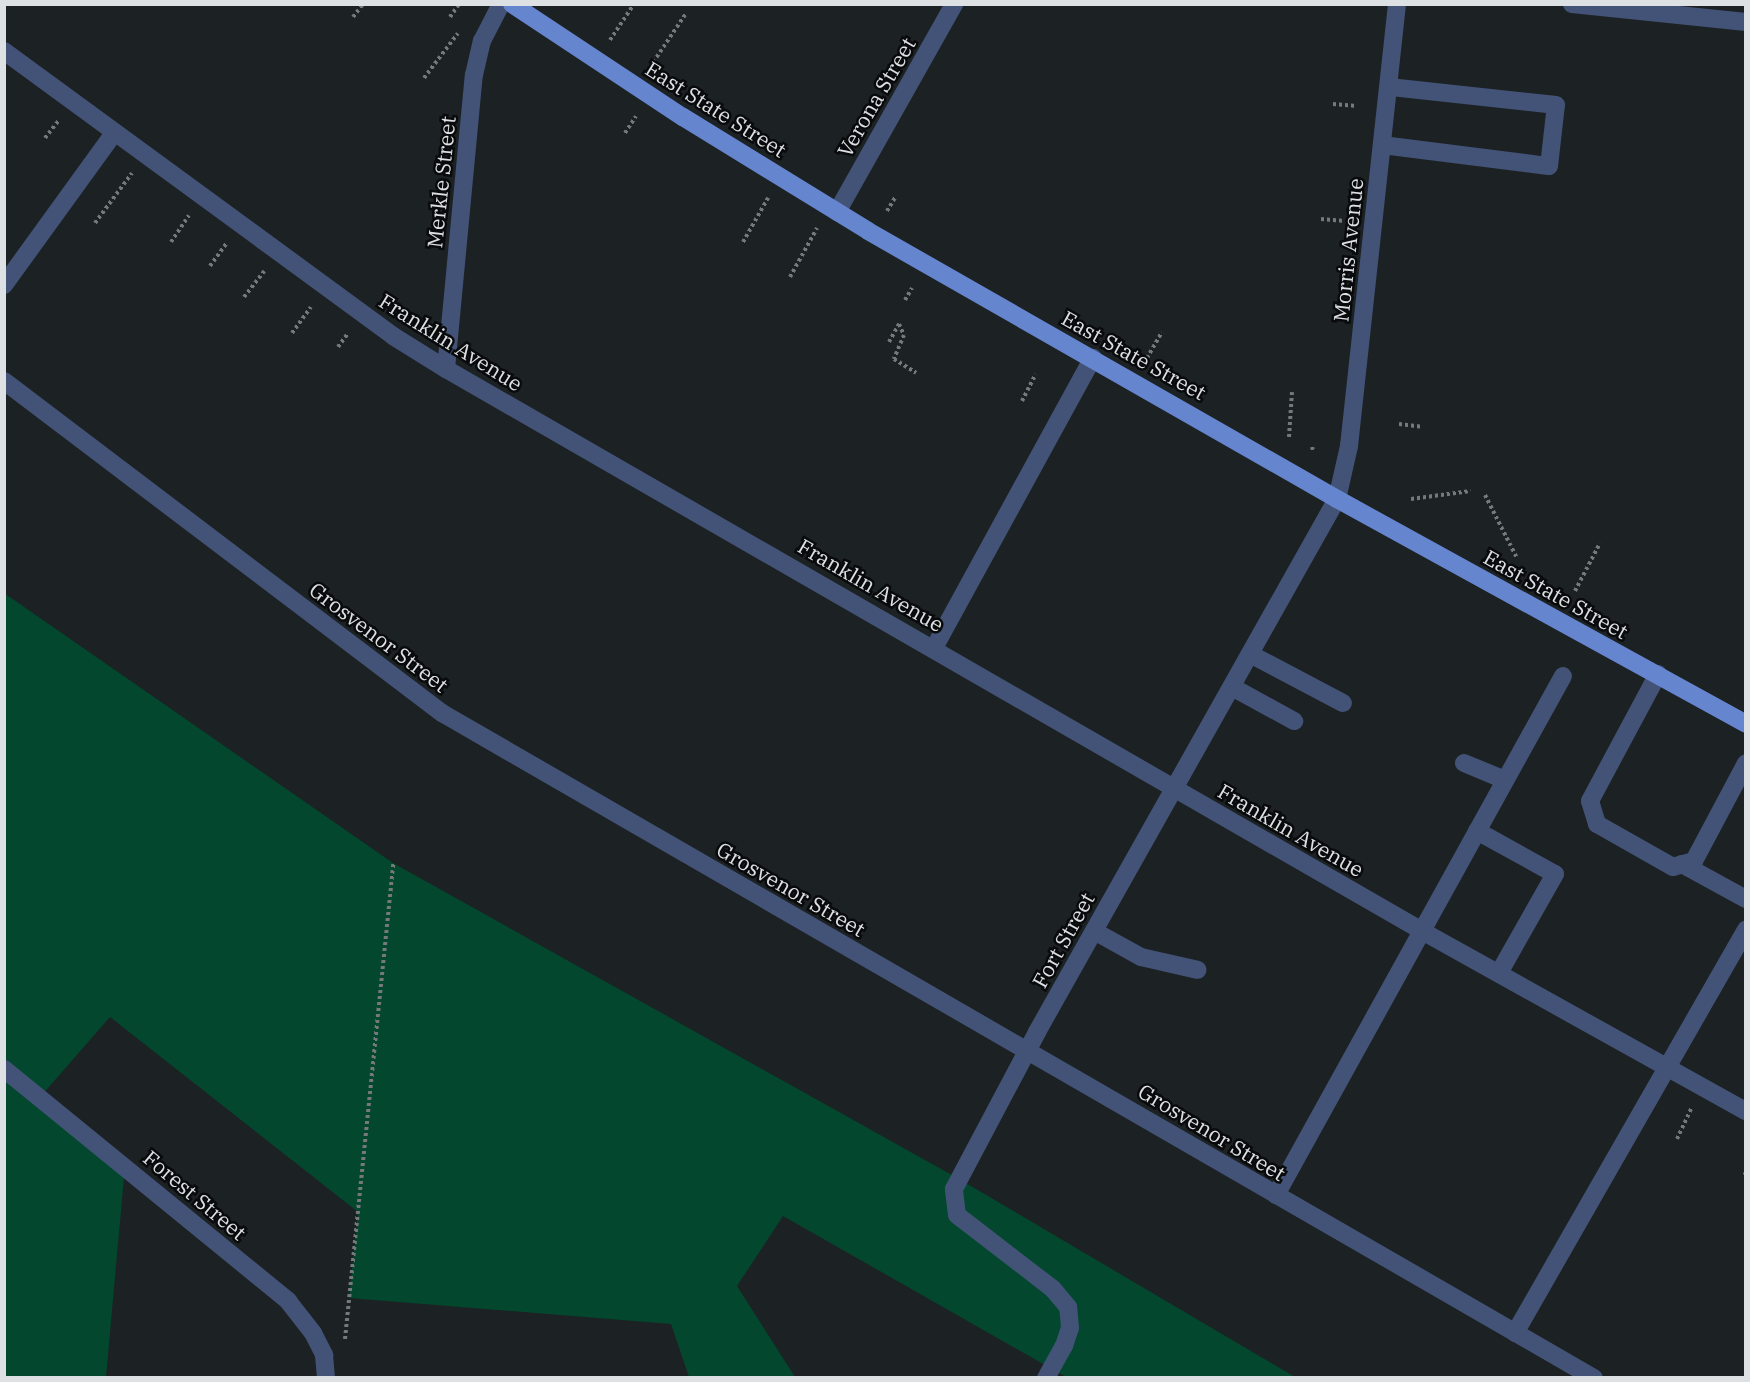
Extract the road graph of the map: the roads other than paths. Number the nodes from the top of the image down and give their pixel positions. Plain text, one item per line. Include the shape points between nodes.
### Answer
1 (501, 4) edge
2 (512, 4) edge
3 (954, 4) edge
4 (1397, 4) edge
5 (1572, 4) edge
6 (1615, 7) edge
7 (1746, 22) edge
8 (4, 51) edge
9 (1389, 87) junction
10 (114, 133) junction
11 (1382, 145) junction
12 (837, 212) junction
13 (4, 285) edge
14 (1093, 358) junction
15 (446, 369) junction
16 (4, 381) edge
17 (1337, 499) junction
18 (934, 648) junction
19 (1251, 654) junction
20 (1658, 674) junction
21 (1563, 676) dead end
22 (1232, 687) junction
23 (1343, 702) dead end
24 (1294, 721) dead end
25 (1746, 724) edge
26 (1464, 763) dead end
27 (1746, 763) edge
28 (1505, 780) junction
29 (1174, 788) junction
30 (1477, 831) junction
31 (1682, 864) junction
32 (1746, 899) edge
33 (1746, 930) edge
34 (1094, 931) junction
35 (1422, 931) junction
36 (1198, 970) dead end
37 (1498, 973) junction
38 (1028, 1051) junction
39 (1669, 1066) junction
40 (4, 1069) edge
41 (1746, 1111) edge
42 (1276, 1195) junction
43 (1515, 1333) junction
44 (326, 1377) edge
45 (1046, 1377) edge
46 (1594, 1377) edge

1 - 15 street, Merkle Street via 482,41 474,75
2 - 12 main road, East State Street
3 - 12 street, Verona Street
4 - 9 street, Morris Avenue
5 - 6 street
6 - 7 street
8 - 10 street, Franklin Avenue
9 - 11 street, Morris Avenue
9 - 11 street via 1556,105 1549,166
10 - 13 street
10 - 15 street, Franklin Avenue via 393,336
11 - 17 street, Morris Avenue via 1349,446
12 - 14 main road, East State Street
14 - 17 main road, East State Street
14 - 18 street
15 - 18 street, Franklin Avenue
16 - 38 street, Grosvenor Street via 442,712
17 - 19 street, Fort Street
17 - 20 main road, East State Street
18 - 29 street, Franklin Avenue
19 - 22 street, Fort Street
19 - 23 street
20 - 25 main road, East State Street
20 - 31 street via 1590,801 1597,824 1673,867
21 - 28 street
22 - 24 street
22 - 29 street, Fort Street
26 - 28 street
27 - 31 street via 1694,861
28 - 30 street
29 - 34 street, Fort Street
29 - 35 street, Franklin Avenue
30 - 35 street
30 - 37 street via 1556,874
31 - 32 street
33 - 39 street
34 - 36 street via 1141,957
34 - 38 street, Fort Street
35 - 37 street, Franklin Avenue
35 - 42 street
37 - 39 street, Franklin Avenue
38 - 42 street, Grosvenor Street
38 - 45 street, Fort Street via 969,1158 952,1198 957,1215 1053,1288 1068,1307 1070,1328
39 - 41 street, Franklin Avenue
39 - 43 street
40 - 44 street, Forest Street via 288,1301 320,1347
42 - 43 street, Grosvenor Street
43 - 46 street, Grosvenor Street

